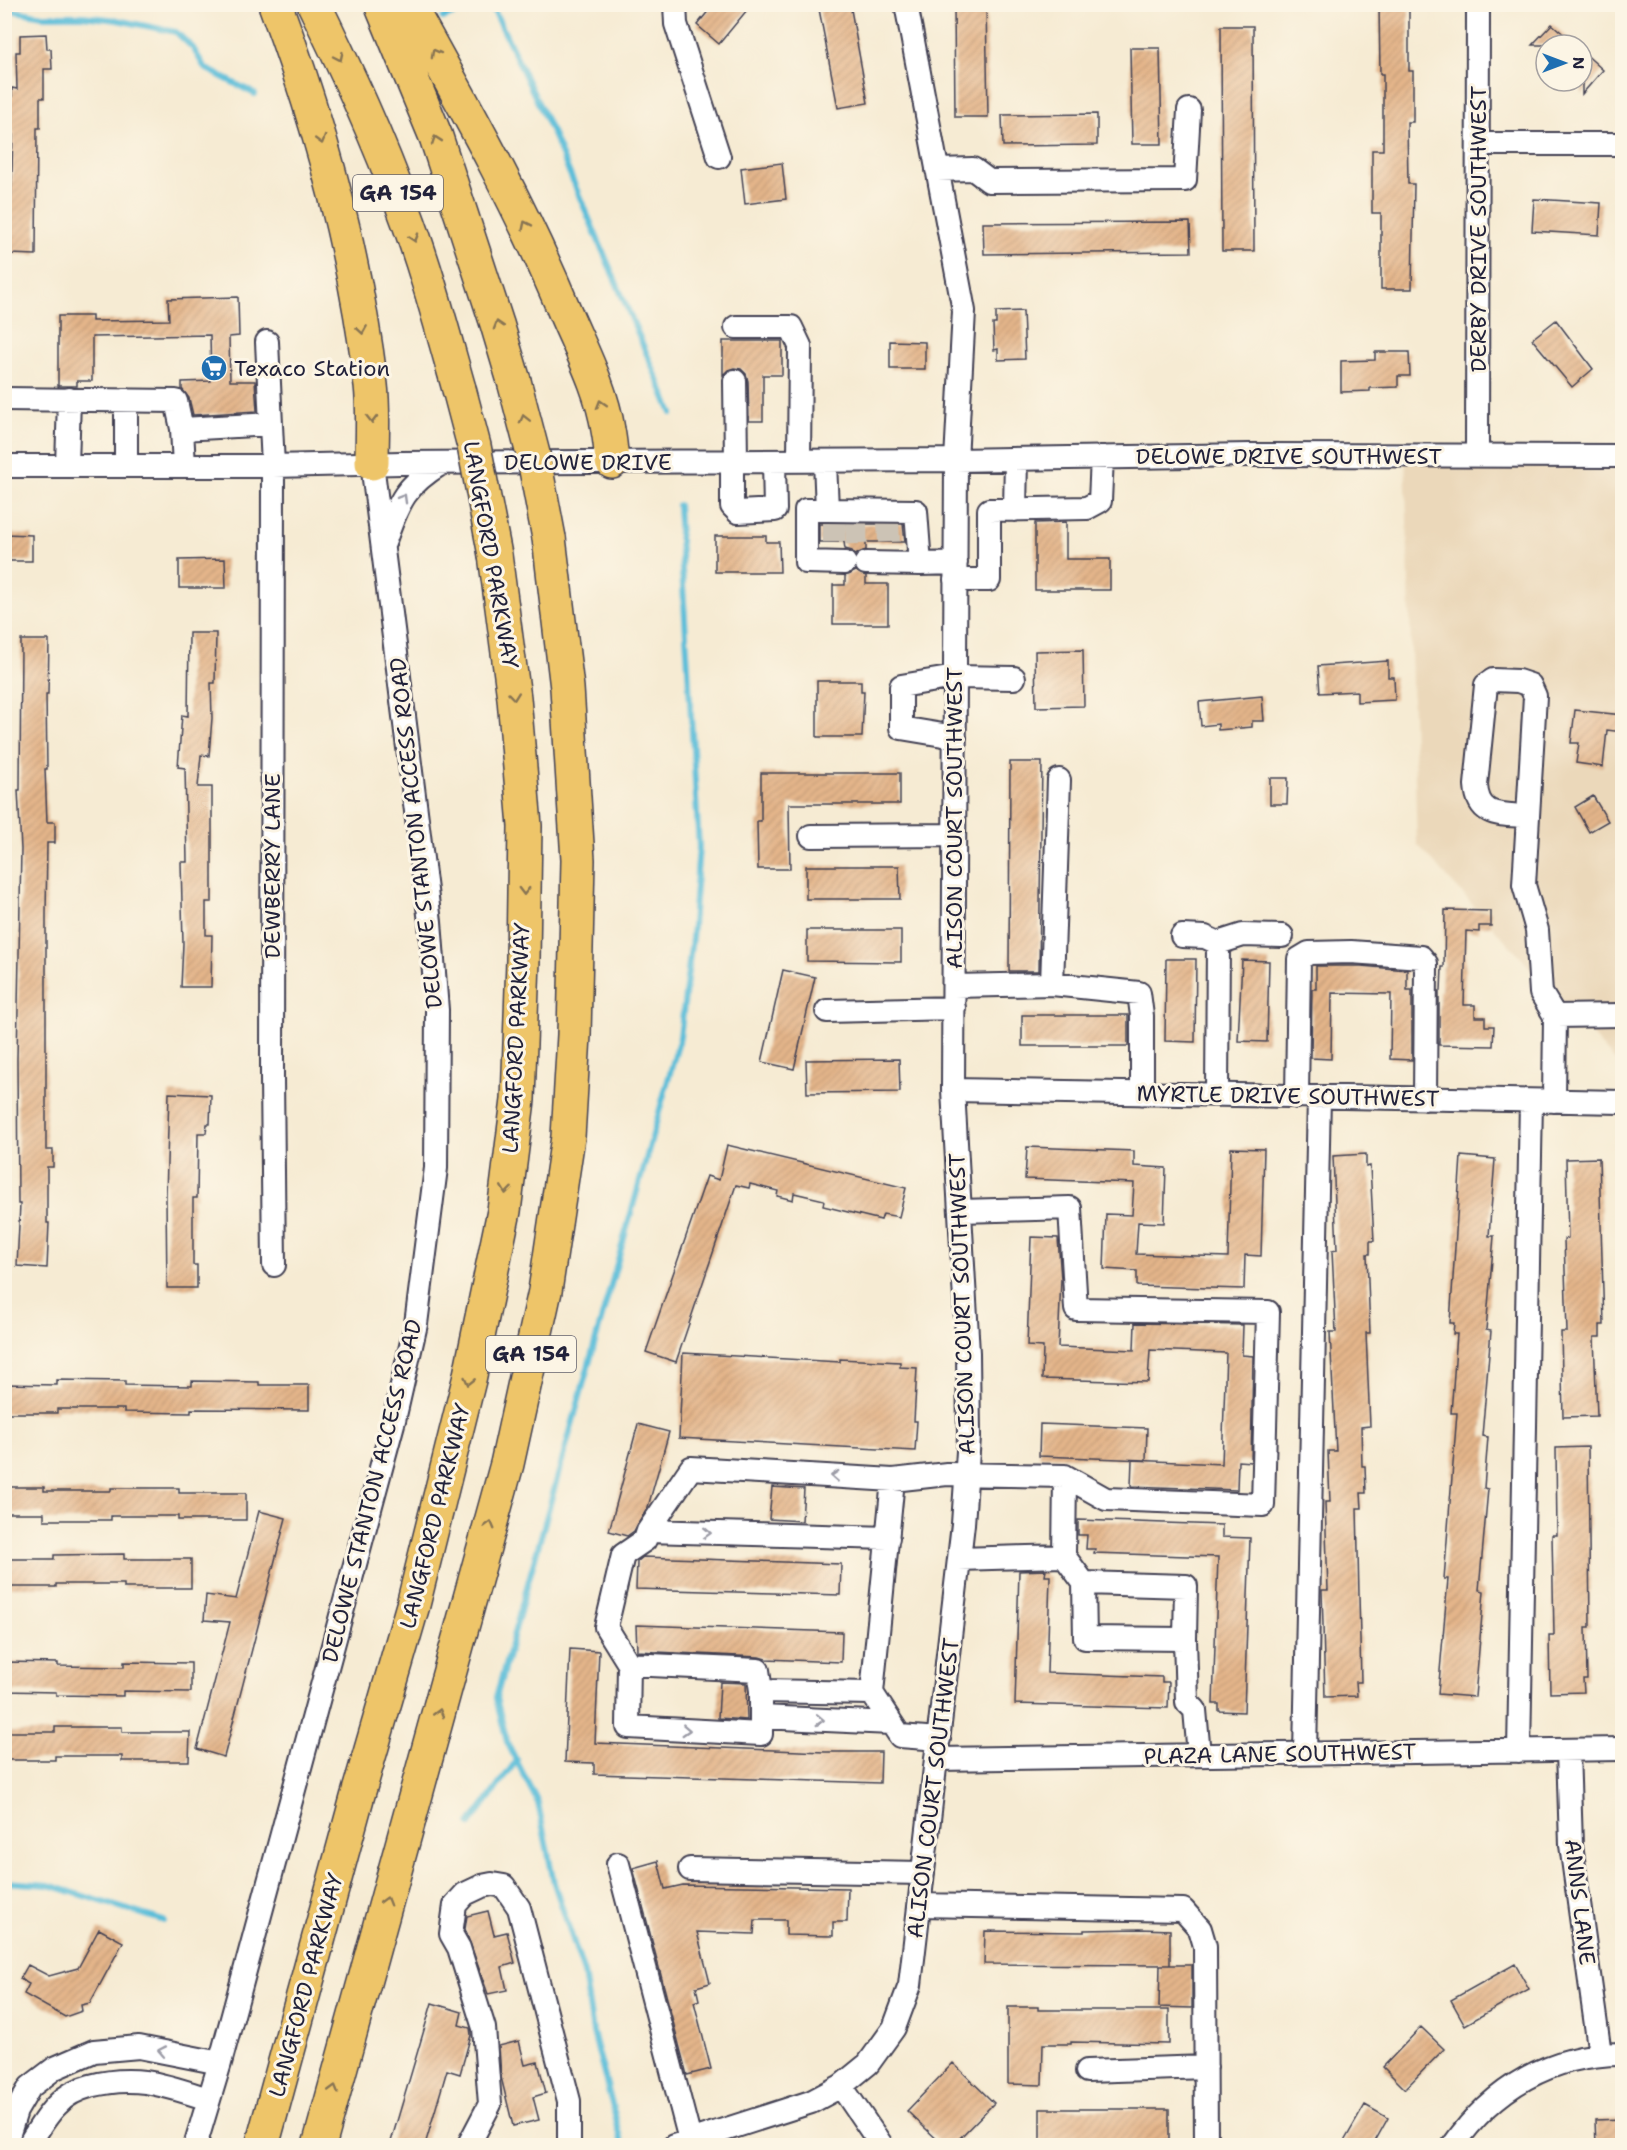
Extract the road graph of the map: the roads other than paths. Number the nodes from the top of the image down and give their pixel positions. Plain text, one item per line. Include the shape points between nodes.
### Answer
1 (275, 4) edge
2 (314, 4) edge
3 (381, 4) edge
4 (408, 4) edge
5 (675, 4) edge
6 (906, 4) edge
7 (1478, 4) edge
8 (1189, 110) dead end
9 (1478, 144) junction
10 (1623, 144) edge
11 (719, 157) dead end
12 (937, 170) junction
13 (736, 327) dead end
14 (267, 342) dead end
15 (735, 381) dead end
16 (4, 399) edge
17 (69, 399) junction
18 (126, 400) junction
19 (271, 424) junction
20 (182, 429) junction
21 (1478, 454) junction
22 (1623, 456) edge
23 (1102, 457) junction
24 (1016, 459) junction
25 (956, 460) junction
26 (734, 461) junction
27 (774, 461) junction
28 (799, 461) junction
29 (825, 461) junction
30 (612, 462) junction
31 (372, 463) junction
32 (442, 463) junction
33 (4, 466) edge
34 (67, 466) junction
35 (126, 466) junction
36 (184, 466) junction
37 (273, 466) junction
38 (1015, 510) junction
39 (843, 534) junction
40 (889, 535) junction
41 (383, 548) junction
42 (920, 564) junction
43 (956, 572) junction
44 (955, 677) junction
45 (1014, 678) dead end
46 (955, 737) junction
47 (1059, 780) dead end
48 (1527, 816) junction
49 (954, 835) junction
50 (812, 836) dead end
51 (1182, 936) dead end
52 (1282, 936) dead end
53 (1218, 943) junction
54 (1052, 984) junction
55 (954, 997) junction
56 (827, 1011) dead end
57 (1623, 1015) edge
58 (1555, 1016) junction
59 (953, 1090) junction
60 (1142, 1094) junction
61 (1217, 1095) junction
62 (1308, 1097) junction
63 (1425, 1099) junction
64 (1543, 1101) junction
65 (1623, 1102) edge
66 (960, 1211) junction
67 (274, 1265) dead end
68 (966, 1474) junction
69 (1065, 1476) junction
70 (894, 1480) junction
71 (648, 1531) junction
72 (888, 1538) junction
73 (1064, 1556) junction
74 (959, 1559) junction
75 (1084, 1583) junction
76 (1185, 1639) junction
77 (629, 1664) junction
78 (761, 1691) junction
79 (872, 1693) junction
80 (891, 1723) junction
81 (761, 1725) junction
82 (938, 1749) junction
83 (1623, 1749) edge
84 (1568, 1750) junction
85 (1519, 1751) junction
86 (1305, 1754) junction
87 (1200, 1755) junction
88 (618, 1864) dead end
89 (690, 1869) dead end
90 (923, 1873) junction
91 (920, 1905) junction
92 (1611, 2054) edge
93 (83, 2055) junction
94 (220, 2063) junction
95 (1206, 2067) junction
96 (1087, 2071) dead end
97 (91, 2086) junction
98 (842, 2086) junction
99 (208, 2099) junction
100 (691, 2142) edge
101 (5, 2145) edge
102 (28, 2145) edge
103 (195, 2145) edge
104 (262, 2145) edge
105 (319, 2145) edge
106 (468, 2145) edge
107 (569, 2145) edge
108 (882, 2145) edge
109 (1206, 2145) edge
110 (1453, 2145) edge

1 -> 31 highway via 313,112 347,252 371,387
2 -> 104 highway, LANGFORD PARKWAY / GA 154, bridge via 405,210 459,389 478,468 495,555 514,698 525,826 523,960 518,1100 504,1211 469,1380 413,1605
105 -> 3 highway, GA 154, bridge via 507,1464 545,1291 568,1137 574,1035 578,860 567,688 549,538 532,454 497,324 436,137
30 -> 4 highway via 601,402 544,261 494,159
5 - 11 street via 676,24
6 - 12 street, ALISON COURT SOUTHWEST
7 - 9 street, DERBY DRIVE SOUTHWEST
8 - 12 street via 1185,180 989,181 973,169
9 - 10 street
9 - 21 street, DERBY DRIVE SOUTHWEST
12 - 25 street, ALISON COURT SOUTHWEST via 964,311
13 - 28 street via 791,327 800,346
14 - 19 street, DEWBERRY LANE
15 - 26 street
16 - 17 street
17 - 18 street
17 - 34 street
18 - 20 street via 176,401
18 - 35 street
19 - 20 street
19 - 37 street, DEWBERRY LANE
20 - 36 street
21 - 22 street, DELOWE DRIVE SOUTHWEST
21 - 23 street, DELOWE DRIVE SOUTHWEST
23 - 24 street, DELOWE DRIVE SOUTHWEST
23 - 38 street via 1100,501 1087,508
24 - 25 street, DELOWE DRIVE SOUTHWEST
24 - 38 street
25 - 29 street, DELOWE DRIVE
25 - 43 street, ALISON COURT SOUTHWEST
26 - 27 street, DELOWE DRIVE
26 - 27 street via 732,506 738,512 775,510
26 - 30 street, DELOWE DRIVE
27 - 28 street, DELOWE DRIVE
28 - 29 street, DELOWE DRIVE
29 - 39 street
30 - 32 street, DELOWE DRIVE
31 - 32 street, DELOWE DRIVE
31 - 37 street, DELOWE DRIVE
31 - 41 street, DELOWE STANTON ACCESS ROAD
41 -> 32 street via 410,486
33 - 34 street, DELOWE DRIVE
34 - 35 street, DELOWE DRIVE
35 - 36 street, DELOWE DRIVE
36 - 37 street, DELOWE DRIVE
37 - 67 street, DEWBERRY LANE
38 - 43 street via 989,510 989,580
39 - 40 street
39 - 40 street
40 - 42 street
40 - 42 street via 916,510
41 - 94 street, DELOWE STANTON ACCESS ROAD via 435,977 436,1168 416,1324 394,1420
42 - 43 street
43 - 44 street, ALISON COURT SOUTHWEST
44 - 45 street
44 - 46 street, ALISON COURT SOUTHWEST
44 - 46 street via 901,686 901,728
46 - 49 street, ALISON COURT SOUTHWEST
47 - 54 street
48 - 48 street via 1535,696 1530,684 1493,680 1486,685 1476,799 1498,814
48 - 58 street via 1524,885 1537,930 1541,993
49 - 50 street
49 - 55 street, ALISON COURT SOUTHWEST
51 - 53 street via 1205,937
52 - 53 street via 1243,935
53 - 61 street
54 - 55 street
54 - 60 street via 1139,993
55 - 56 street
55 - 59 street, ALISON COURT SOUTHWEST
57 - 58 street
58 - 64 street
59 - 60 street, MYRTLE DRIVE SOUTHWEST
59 - 66 street, ALISON COURT SOUTHWEST
60 - 61 street, MYRTLE DRIVE SOUTHWEST
61 - 62 street, MYRTLE DRIVE SOUTHWEST
62 - 63 street, MYRTLE DRIVE SOUTHWEST
62 - 63 street via 1299,959 1308,953 1351,952 1421,957 1426,963
62 - 86 street
63 - 64 street, MYRTLE DRIVE SOUTHWEST
64 - 65 street, MYRTLE DRIVE SOUTHWEST
64 - 85 street
66 - 68 street, ALISON COURT SOUTHWEST via 968,1353
66 - 69 street via 1070,1208 1076,1309 1268,1312 1263,1505 1106,1499
68 - 69 street
68 - 70 street
68 - 74 street, ALISON COURT SOUTHWEST
69 - 73 street
70 -> 71 street via 691,1468
70 - 72 street
71 -> 72 street
71 - 77 street via 645,1540 623,1555 606,1627
72 - 79 street
73 - 74 street
73 - 75 street
74 - 82 street, ALISON COURT SOUTHWEST
75 - 76 street via 1186,1586
75 - 76 street via 1084,1638
76 - 87 street via 1187,1702 1195,1710
77 - 78 street via 758,1670
77 -> 81 street via 628,1727
78 - 79 street
78 - 81 street
79 - 80 street
81 -> 80 street
80 - 82 street, PLAZA LANE SOUTHWEST via 900,1736
82 - 87 street, PLAZA LANE SOUTHWEST
82 - 90 street, ALISON COURT SOUTHWEST
83 - 84 street, PLAZA LANE SOUTHWEST
84 - 85 street, PLAZA LANE SOUTHWEST
84 - 92 street, ANNS LANE via 1571,1845
85 - 86 street, PLAZA LANE SOUTHWEST
86 - 87 street, PLAZA LANE SOUTHWEST
88 - 100 street
89 - 90 street
90 - 91 street, ALISON COURT SOUTHWEST
91 - 95 street via 1183,1910 1200,1929 1205,1946
91 - 98 street, ALISON COURT SOUTHWEST via 910,1985 894,2028 868,2064
92 - 110 street via 1542,2069 1515,2083 1489,2104
94 -> 93 street via 139,2047
93 - 97 street
93 - 101 street via 55,2068 30,2087 16,2111
94 - 99 street, DELOWE STANTON ACCESS ROAD
95 - 96 street
95 - 109 street
97 - 99 street via 128,2079
97 - 102 street via 58,2103
98 - 100 street, ALISON COURT SOUTHWEST via 812,2102
98 - 108 street
99 - 103 street, DELOWE STANTON ACCESS ROAD
106 - 107 street via 490,2104 484,2028 451,1934 455,1905 465,1894 492,1884 504,1886 519,1908 569,2102

